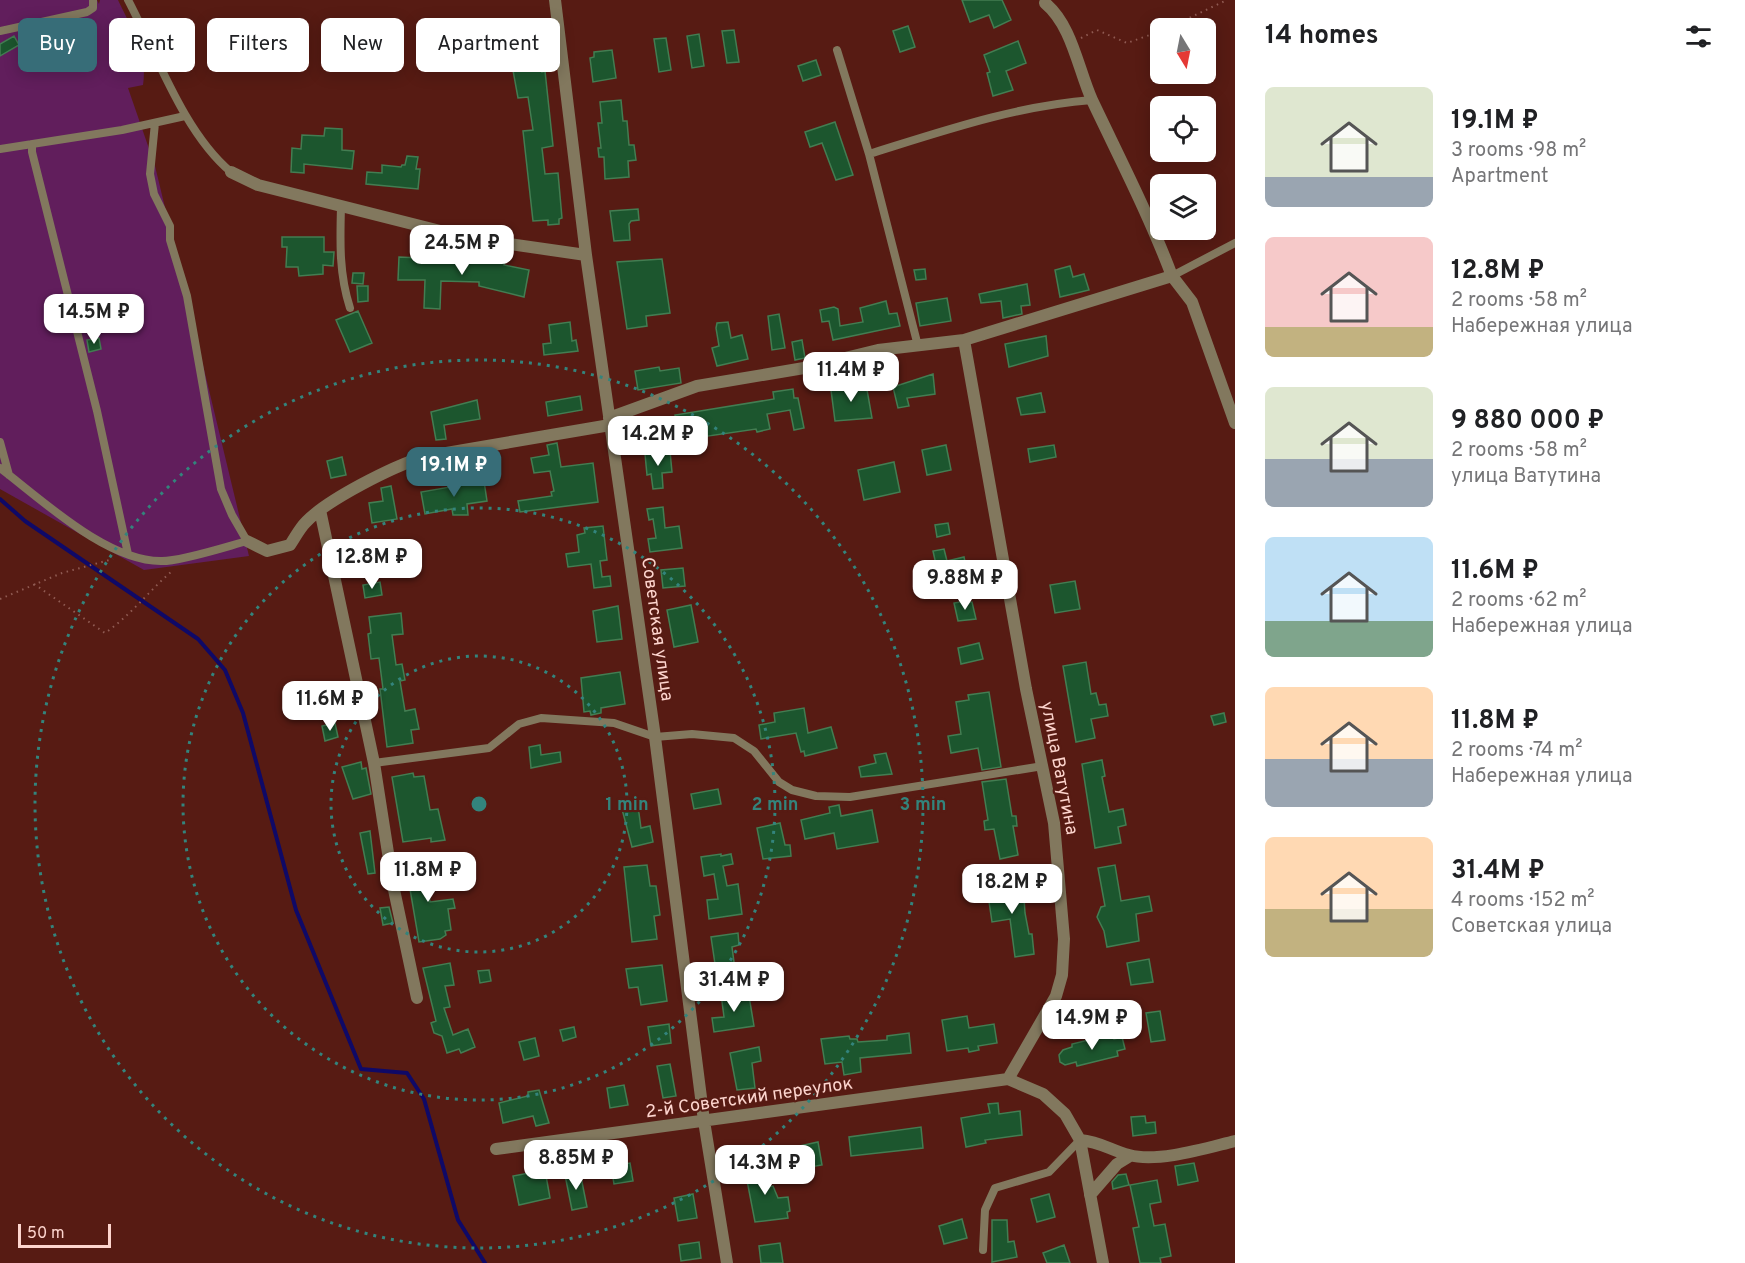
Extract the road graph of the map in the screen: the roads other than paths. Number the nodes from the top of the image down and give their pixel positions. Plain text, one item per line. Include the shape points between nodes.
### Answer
1 (93, 0) edge
2 (128, 0) edge
3 (555, 0) edge
4 (1044, 1) edge
5 (0, 31) edge
6 (837, 50) dead end
7 (1092, 100) junction
8 (185, 116) junction
9 (155, 123) junction
10 (32, 144) junction
11 (0, 149) edge
12 (869, 154) junction
13 (231, 172) joint
14 (341, 207) junction
15 (1235, 243) edge
16 (586, 255) junction
17 (1172, 276) junction
18 (350, 308) dead end
19 (964, 340) junction
20 (918, 346) junction
21 (1235, 382) edge
22 (1223, 388) junction
23 (610, 422) junction
24 (1235, 423) edge
25 (0, 442) edge
26 (0, 468) edge
27 (9, 475) junction
28 (320, 510) junction
29 (247, 541) junction
30 (128, 554) junction
31 (655, 737) junction
32 (374, 763) junction
33 (1043, 765) junction
34 (417, 998) dead end
35 (1008, 1079) junction
36 (704, 1121) junction
37 (1080, 1140) junction
38 (1235, 1141) edge
39 (496, 1149) dead end
40 (1130, 1155) junction
41 (1090, 1195) junction
42 (983, 1250) dead end
43 (727, 1263) edge
44 (1102, 1263) edge

1 - 5 lane via 93,8 87,12
2 - 8 lane
3 - 16 street, Советская улица
4 - 7 street via 1060,20
6 - 12 lane
7 - 12 lane via 1051,103 985,117
7 - 17 street via 1115,143
8 - 9 lane
8 - 13 lane via 215,158
9 - 10 lane
9 - 29 lane via 150,161 154,195 170,225 188,296 221,489
10 - 11 lane
10 - 30 lane
12 - 20 lane
13 - 14 street via 258,185
14 - 16 street via 468,238
14 - 18 lane via 339,250 342,282
15 - 17 lane
16 - 23 street, Советская улица
17 - 19 street
17 - 22 street via 1192,302
19 - 20 street
19 - 33 street, улица Ватутина via 1026,690
20 - 23 street via 878,350 804,368 697,386
21 - 22 street
22 - 24 street
23 - 28 street via 423,457 395,467
23 - 31 street, Советская улица
25 - 27 lane
26 - 27 lane
27 - 30 lane via 65,522
28 - 29 street via 290,545 267,551
28 - 32 street
29 - 30 lane via 162,561
31 - 32 lane via 614,723 531,719 489,748
31 - 33 lane via 692,734 734,738 754,751 779,782 816,796 850,797
31 - 36 street, Советская улица
32 - 34 street via 393,885
33 - 35 street, улица Ватутина via 1055,834 1064,939 1062,975 1056,996
35 - 36 street, 2-й Советский переулок
35 - 37 street via 1043,1094 1065,1114
36 - 39 street, 2-й Советский переулок
36 - 43 street, Советская улица
37 - 40 street via 1100,1142
37 - 41 street
37 - 42 lane via 1049,1172 995,1188 985,1210
38 - 40 street via 1194,1151
40 - 41 street
41 - 44 street

